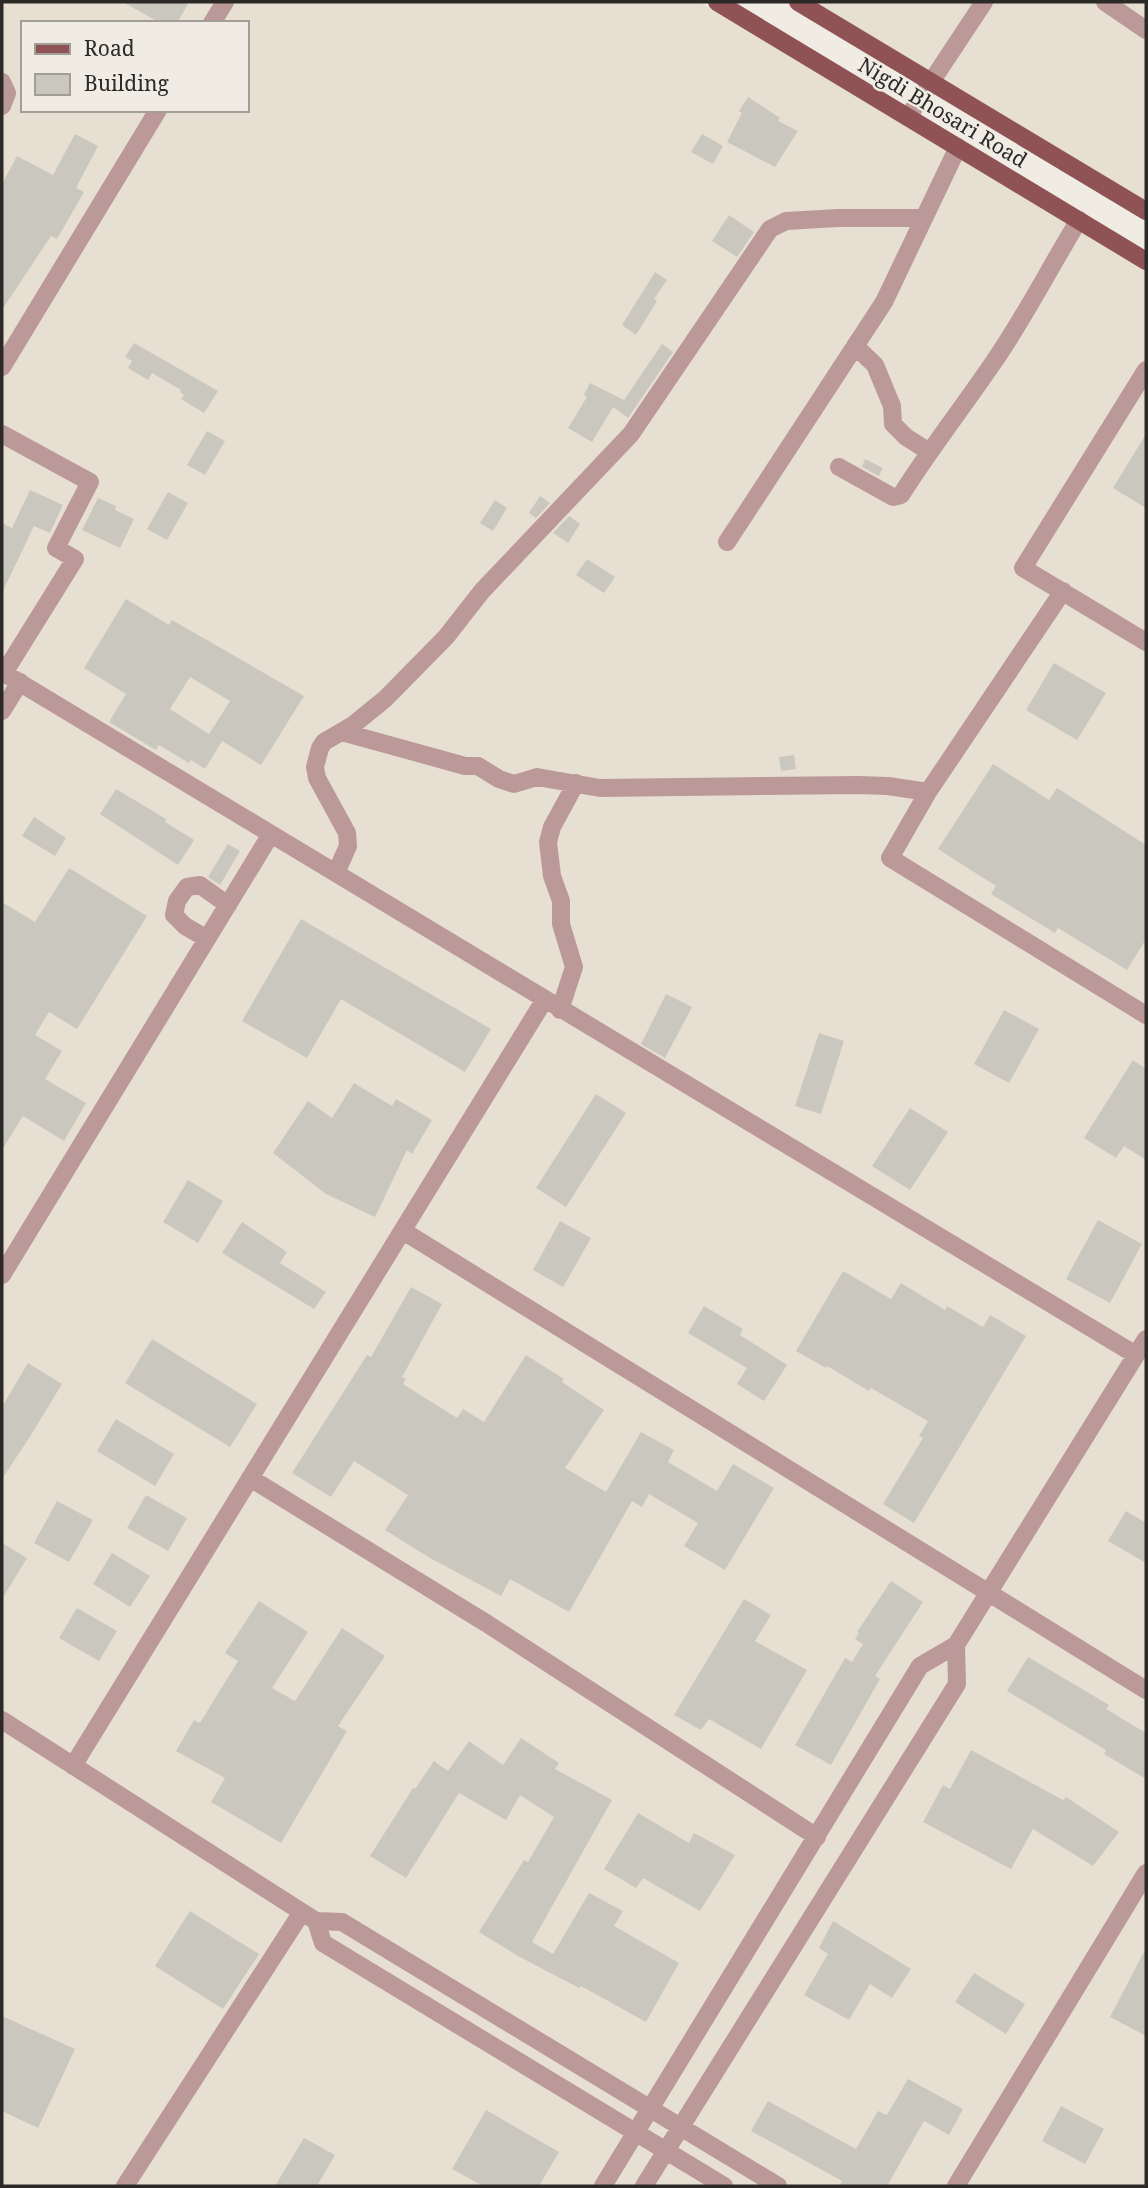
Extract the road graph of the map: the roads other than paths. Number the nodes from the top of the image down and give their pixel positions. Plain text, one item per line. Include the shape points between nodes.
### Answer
1 (225, 2) edge
2 (717, 2) edge
3 (798, 2) edge
4 (984, 2) edge
5 (1105, 2) edge
6 (213, 21) edge
7 (1146, 30) edge
8 (2, 82) edge
9 (931, 82) junction
10 (2, 106) edge
11 (157, 112) edge
12 (908, 117) junction
13 (958, 147) junction
14 (1146, 211) edge
15 (924, 218) junction
16 (1079, 220) junction
17 (1146, 261) edge
18 (855, 346) junction
19 (2, 366) edge
20 (1146, 370) edge
21 (2, 434) edge
22 (928, 451) junction
23 (839, 467) dead end
24 (727, 542) dead end
25 (1063, 591) junction
26 (1146, 642) edge
27 (3, 672) edge
28 (20, 682) junction
29 (2, 711) edge
30 (342, 732) junction
31 (576, 783) junction
32 (928, 792) junction
33 (271, 834) junction
34 (336, 873) junction
35 (228, 905) junction
36 (206, 939) junction
37 (553, 1004) junction
38 (1146, 1016) edge
39 (403, 1231) junction
40 (2, 1275) edge
41 (1146, 1339) edge
42 (1136, 1355) junction
43 (250, 1478) junction
44 (989, 1592) junction
45 (956, 1645) junction
46 (1146, 1690) edge
47 (2, 1720) edge
48 (73, 1766) junction
49 (817, 1837) junction
50 (1146, 1872) edge
51 (309, 1917) junction
52 (652, 2110) junction
53 (681, 2126) junction
54 (636, 2133) junction
55 (666, 2151) junction
56 (125, 2186) edge
57 (603, 2186) edge
58 (644, 2186) edge
59 (724, 2186) edge
60 (778, 2186) edge
61 (956, 2186) edge

1 - 6 street
2 - 12 main road, Nigdi Bhosari Road
3 - 9 main road, Nigdi Bhosari Road
4 - 9 street
5 - 7 street
8 - 10 street via 7,93
9 - 12 street
9 - 14 main road, Nigdi Bhosari Road
11 - 19 street
12 - 13 main road, Nigdi Bhosari Road
13 - 15 street
13 - 16 main road, Nigdi Bhosari Road
15 - 18 street via 884,302
15 - 30 street via 786,221 770,229 631,433 482,591 446,638 386,699
16 - 17 main road, Nigdi Bhosari Road
16 - 22 street via 994,362
18 - 22 street via 875,365 892,407 893,424
18 - 24 street
20 - 25 street via 1023,568
21 - 27 street via 90,482 56,548 75,559
22 - 23 street via 901,495 893,497
25 - 26 street
25 - 32 street
27 - 28 street
28 - 29 street
28 - 33 street
30 - 31 street via 478,766 507,783 537,777
30 - 34 street via 324,743 314,767 347,833 348,846
31 - 32 street via 600,788 888,786
31 - 37 street via 548,842 561,901 561,924 574,967
32 - 38 street via 890,858
33 - 34 street
33 - 35 street
34 - 37 street
35 - 36 street
35 - 36 street via 200,884 187,887 177,901 174,915
36 - 40 street
37 - 39 street
37 - 42 street
39 - 43 street
39 - 44 street
41 - 42 street
42 - 44 street
43 - 48 street
43 - 49 street via 486,1623
44 - 45 street
44 - 46 street
45 - 49 street via 919,1667
45 - 53 street via 957,1684
47 - 48 street
48 - 51 street
49 - 52 street
50 - 61 street
51 - 52 street via 342,1922
51 - 54 street via 323,1943
51 - 56 street
52 - 53 street
52 - 54 street
53 - 55 street
53 - 60 street
54 - 55 street
54 - 57 street
55 - 58 street
55 - 59 street

